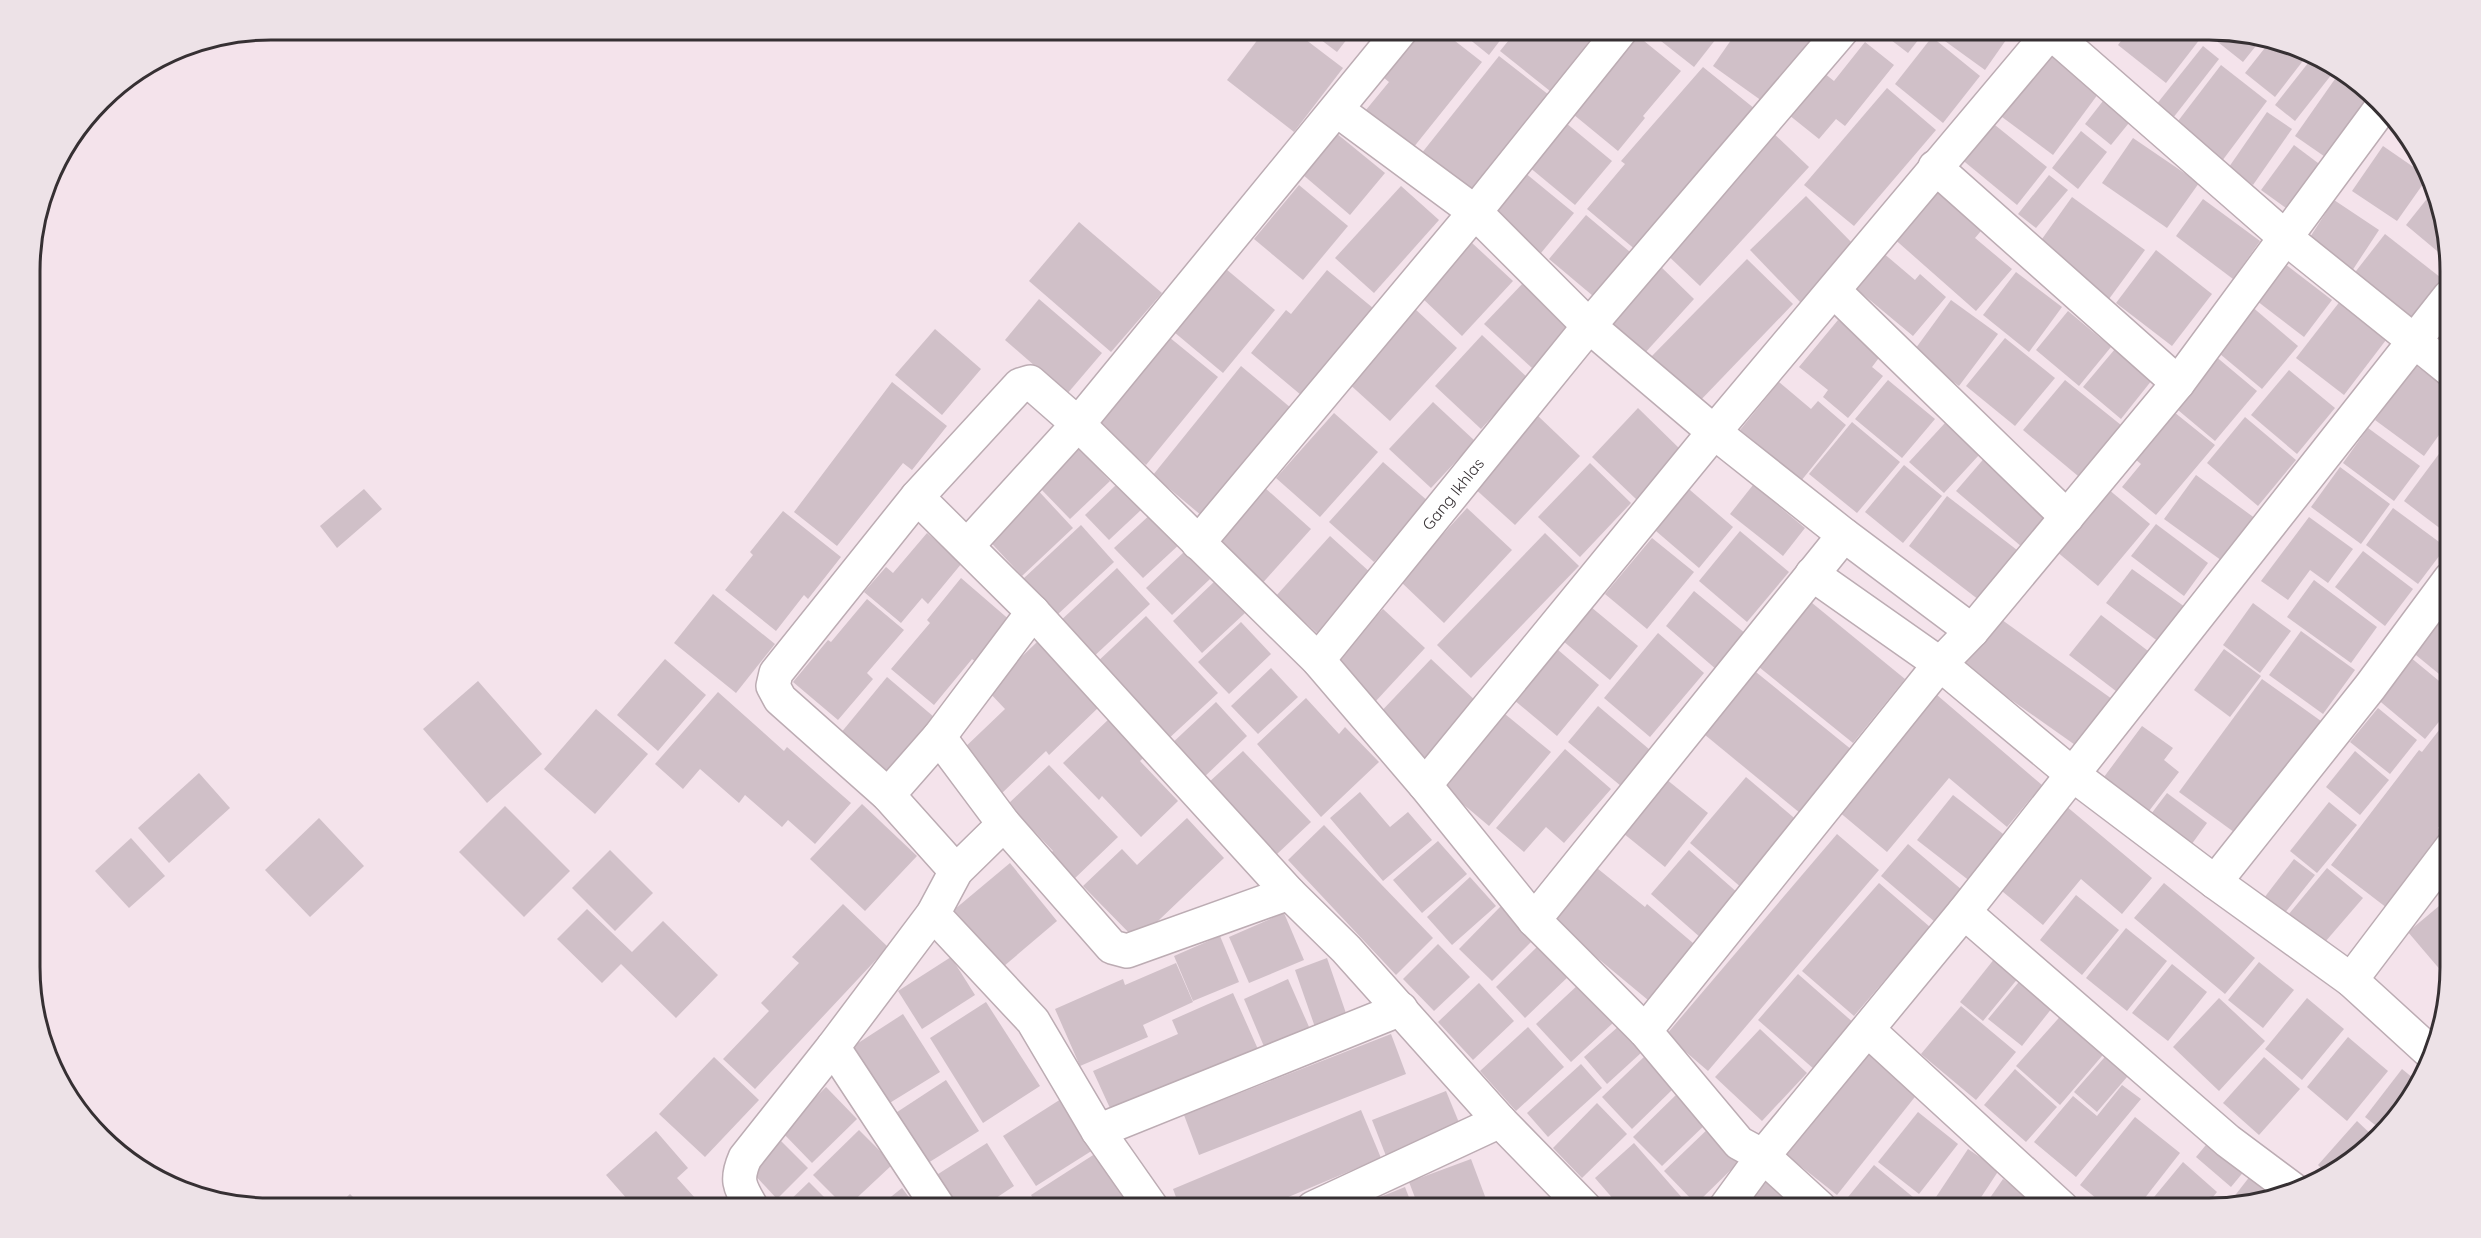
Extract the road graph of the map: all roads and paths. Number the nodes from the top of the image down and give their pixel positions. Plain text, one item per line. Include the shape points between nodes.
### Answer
1 (1393, 40) edge
2 (1613, 40) edge
3 (1833, 40) edge
4 (2042, 40) edge
5 (2061, 40) edge
6 (1337, 110) junction
7 (2377, 113) edge
8 (1935, 167) junction
9 (1475, 212) junction
10 (2286, 238) junction
11 (1834, 291) junction
12 (2440, 308) edge
13 (1589, 326) junction
14 (2414, 340) junction
15 (2440, 362) edge
16 (2178, 383) junction
17 (1078, 424) junction
18 (1714, 432) junction
19 (918, 497) junction
20 (2067, 517) junction
21 (1844, 535) junction
22 (1198, 543) junction
23 (967, 546) junction
24 (1812, 574) junction
25 (2440, 592) edge
26 (1033, 612) junction
27 (1972, 631) junction
28 (1318, 660) junction
29 (1940, 664) junction
30 (939, 737) junction
31 (2072, 774) junction
32 (1425, 785) junction
33 (888, 795) junction
34 (1004, 824) junction
35 (2440, 863) edge
36 (956, 871) junction
37 (2216, 882) junction
38 (1288, 893) junction
39 (1964, 912) junction
40 (933, 914) junction
41 (1534, 920) junction
42 (2351, 980) junction
43 (1401, 1009) junction
44 (1869, 1030) junction
45 (1645, 1031) junction
46 (832, 1047) junction
47 (2425, 1048) edge
48 (1500, 1120) junction
49 (1098, 1131) junction
50 (1763, 1156) junction
51 (2286, 1184) edge
52 (746, 1198) edge
53 (932, 1198) edge
54 (1145, 1198) edge
55 (1334, 1198) edge
56 (1576, 1198) edge
57 (1732, 1198) edge
58 (1809, 1198) edge
59 (2050, 1198) edge

1 - 6 street
2 - 9 street
3 - 13 street, Gang Ikhlas
4 - 8 street
5 - 10 street
6 - 9 street
6 - 17 street
7 - 10 street
8 - 11 street
8 - 16 street
9 - 13 street
9 - 22 street
10 - 14 street
10 - 16 street
11 - 18 street
11 - 20 street
12 - 14 street
13 - 18 street
13 - 28 street, Gang Ikhlas
14 - 15 street
14 - 31 street
16 - 20 street
17 - 19 street via 1030,382 1020,385
17 - 22 street
17 - 23 street
18 - 21 street
18 - 32 street
19 - 23 street
19 - 33 street via 776,673 773,686 780,699
20 - 27 street
21 - 24 street
21 - 27 street
22 - 28 street
23 - 26 street
24 - 29 street
24 - 41 street
25 - 37 street
26 - 30 street
26 - 38 street
27 - 29 street
28 - 32 street
29 - 31 street
29 - 45 street
30 - 33 street
30 - 34 street
31 - 37 street
31 - 39 street
32 - 41 street
33 - 36 street
34 - 36 street
34 - 38 street via 1112,947 1127,951
35 - 42 street
36 - 40 street
37 - 42 street
38 - 43 street
39 - 44 street
39 - 51 street via 2228,1141
40 - 46 street
40 - 49 street via 1033,1021
41 - 45 street
42 - 47 street
43 - 48 street
43 - 49 street
44 - 50 street
44 - 59 street
45 - 50 street via 1739,1143
46 - 52 street via 745,1158 738,1174
46 - 53 street
48 - 55 street
48 - 56 street
49 - 54 street
50 - 57 street
50 - 58 street

